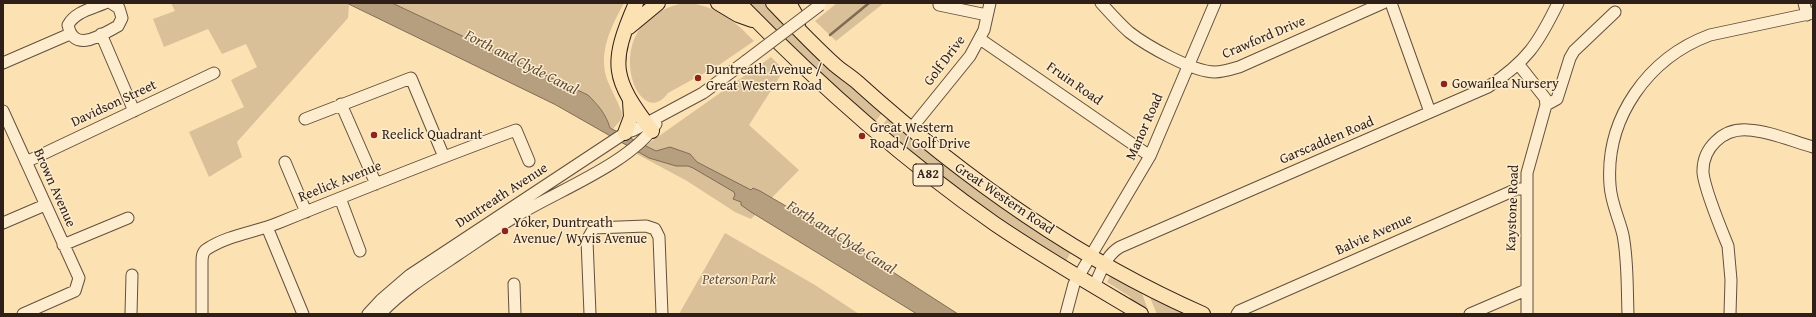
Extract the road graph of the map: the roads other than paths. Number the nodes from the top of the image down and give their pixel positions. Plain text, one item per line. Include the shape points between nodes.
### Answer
1 (105, 3) edge
2 (111, 3) edge
3 (636, 3) edge
4 (658, 3) edge
5 (718, 3) edge
6 (739, 3) edge
7 (773, 3) edge
8 (789, 3) edge
9 (990, 3) edge
10 (1101, 3) edge
11 (1215, 3) edge
12 (1383, 3) edge
13 (1391, 3) edge
14 (1558, 3) edge
15 (1804, 3) edge
16 (821, 4) edge
17 (939, 5) dead end
18 (1615, 12) dead end
19 (1810, 14) edge
20 (987, 15) junction
21 (757, 21) junction
22 (799, 29) junction
23 (625, 30) junction
24 (70, 34) junction
25 (101, 34) junction
26 (980, 39) junction
27 (3, 63) edge
28 (1188, 64) junction
29 (1519, 65) junction
30 (214, 73) dead end
31 (630, 100) junction
32 (341, 104) junction
33 (1546, 105) junction
34 (134, 111) junction
35 (1430, 112) junction
36 (3, 113) edge
37 (305, 119) dead end
38 (910, 130) junction
39 (640, 132) junction
40 (1813, 147) edge
41 (1150, 156) junction
42 (444, 157) junction
43 (529, 161) dead end
44 (26, 162) junction
45 (284, 162) dead end
46 (376, 184) junction
47 (1526, 189) junction
48 (340, 198) junction
49 (44, 205) junction
50 (306, 212) junction
51 (128, 218) dead end
52 (3, 223) edge
53 (268, 227) junction
54 (63, 245) junction
55 (360, 250) dead end
56 (1092, 256) junction
57 (1106, 264) junction
58 (132, 275) dead end
59 (1079, 277) junction
60 (514, 284) dead end
61 (1094, 286) junction
62 (1526, 290) junction
63 (23, 314) edge
64 (131, 314) edge
65 (202, 314) edge
66 (303, 314) edge
67 (368, 314) edge
68 (380, 314) edge
69 (515, 314) edge
70 (590, 314) edge
71 (662, 314) edge
72 (1066, 314) edge
73 (1141, 314) edge
74 (1203, 314) edge
75 (1236, 314) edge
76 (1470, 314) edge
77 (1527, 314) edge
78 (1628, 314) edge
79 (1730, 314) edge

1 - 24 street via 71,19 68,25
2 - 25 street via 119,8 121,22
3 - 23 main road
4 - 23 main road
5 - 21 main road via 738,15
6 - 21 main road, Great Western Road / A82
7 - 22 main road, Great Western Road / A82
8 - 22 main road via 797,17
9 - 20 street, Golf Drive
10 - 28 street, Crawford Drive via 1138,38
11 - 28 street, Manor Road
12 - 28 street, Crawford Drive via 1239,67 1217,72 1205,71
13 - 35 street
14 - 29 street, Garscadden Road via 1542,36
15 - 19 street
16 - 39 street, Duntreath Avenue, bridge via 703,93 662,115
17 - 20 street
18 - 33 street, Kaystone Road via 1574,51 1557,99
19 - 78 street via 1710,35 1695,41 1661,63 1633,95 1615,135 1610,168 1612,198 1625,249
20 - 26 street, Golf Drive
21 - 59 main road, Great Western Road / A82 via 845,106 916,165 995,224
22 - 38 main road, Great Western Road / A82 via 836,66
23 - 31 main road via 618,63 622,87
24 - 25 street via 78,41 85,41
24 - 27 street
25 - 34 street
26 - 38 street, Golf Drive via 970,56
26 - 41 street, Fruin Road
28 - 41 street, Manor Road
29 - 33 street via 1545,98
29 - 35 street, Garscadden Road via 1488,87
30 - 34 street, Davidson Street
31 - 39 main road
31 - 39 main road via 631,117
32 - 37 street
32 - 42 street via 411,78
32 - 46 street
33 - 47 street, Kaystone Road via 1529,161
34 - 44 street, Davidson Street
35 - 57 street, Garscadden Road via 1113,251
36 - 44 street, Brown Avenue
38 - 56 main road, Great Western Road / A82 via 1010,204
39 - 67 street, Duntreath Avenue via 600,149 410,275
39 - 68 street, Duntreath Avenue via 613,161 561,193 517,215 417,283
40 - 79 street via 1760,132 1738,130 1723,135 1709,150 1703,174 1728,246
41 - 56 street, Manor Road
42 - 43 street, Reelick Avenue via 516,130
42 - 46 street, Reelick Avenue
44 - 49 street, Brown Avenue
45 - 50 street
46 - 48 street, Reelick Avenue
47 - 62 street, Kaystone Road
47 - 75 street, Balvie Avenue via 1517,189 1445,220
48 - 50 street, Reelick Avenue
48 - 55 street
49 - 52 street
49 - 54 street, Brown Avenue
50 - 53 street, Reelick Avenue
51 - 54 street
53 - 65 street, Reelick Avenue via 234,237 207,249 202,254
53 - 66 street
54 - 63 street, Brown Avenue via 79,278 75,291
56 - 57 main road, Great Western Road / A82
56 - 59 street, Manor Road
57 - 61 street, Garscadden Road
57 - 74 main road, Great Western Road / A82 via 1142,285
58 - 64 street
59 - 61 main road, Great Western Road / A82
59 - 72 street, Manor Road via 1074,284
60 - 69 street
61 - 73 main road, Great Western Road / A82
62 - 76 street
62 - 77 street, Kaystone Road
70 - 71 street via 590,233 594,228 646,226 655,229 659,237

